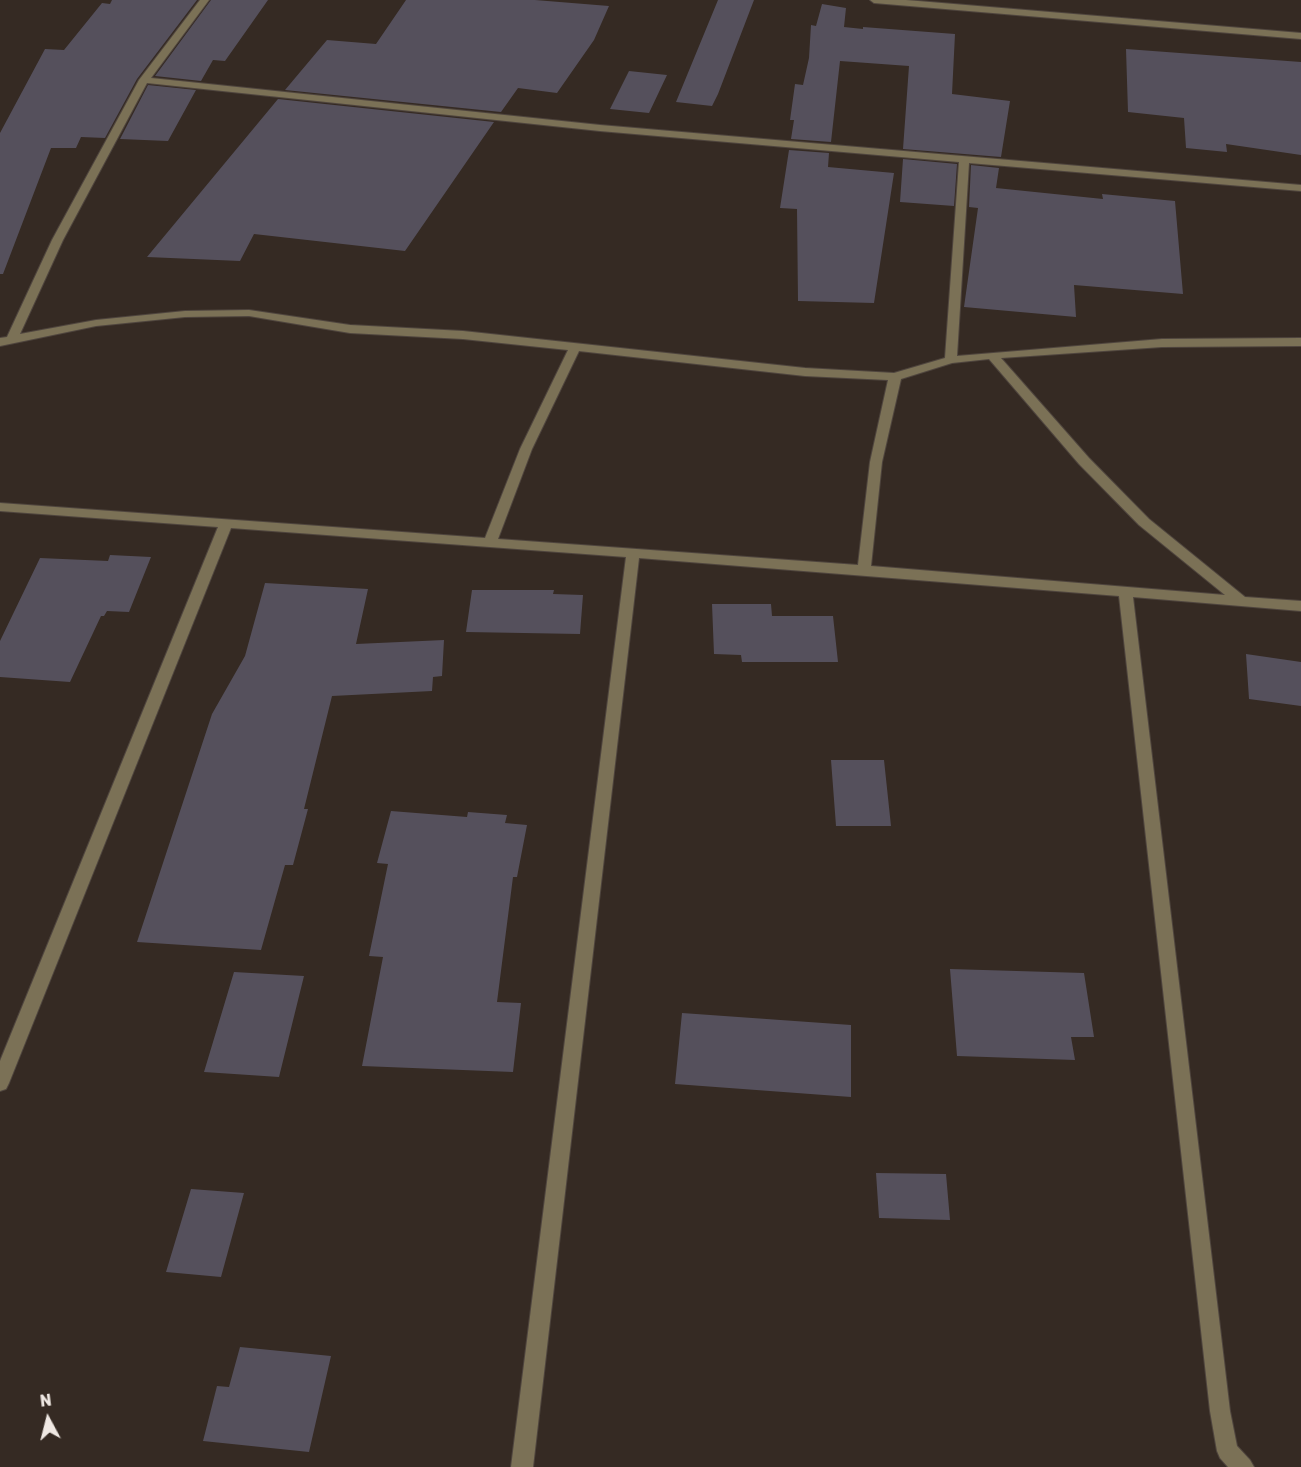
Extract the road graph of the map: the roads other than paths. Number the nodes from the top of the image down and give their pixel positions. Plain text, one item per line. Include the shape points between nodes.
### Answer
1 (205, 0) edge
2 (874, 0) edge
3 (1301, 36) edge
4 (144, 80) junction
5 (964, 159) junction
6 (1301, 188) edge
7 (6, 340) edge
8 (1301, 342) edge
9 (575, 347) junction
10 (992, 355) junction
11 (951, 360) junction
12 (895, 377) junction
13 (0, 507) edge
14 (227, 522) junction
15 (490, 543) junction
16 (633, 553) junction
17 (864, 570) junction
18 (1125, 591) junction
19 (1241, 601) junction
20 (1301, 606) edge
21 (0, 1083) edge
22 (522, 1467) edge
23 (1243, 1467) edge

1 - 4 street
2 - 3 street
4 - 5 street via 600,128
4 - 7 street
5 - 6 street
5 - 11 street
7 - 9 street via 96,323 185,314 249,313 350,329 464,335
8 - 10 street via 1162,343
9 - 12 street via 805,372
9 - 15 street via 526,449
10 - 11 street
10 - 19 street via 1084,461 1137,514
11 - 12 street
12 - 17 street via 876,462
13 - 14 street
14 - 15 street
14 - 21 street
15 - 16 street
16 - 17 street
16 - 22 street
17 - 18 street
18 - 19 street
18 - 23 street via 1220,1411 1227,1451
19 - 20 street

